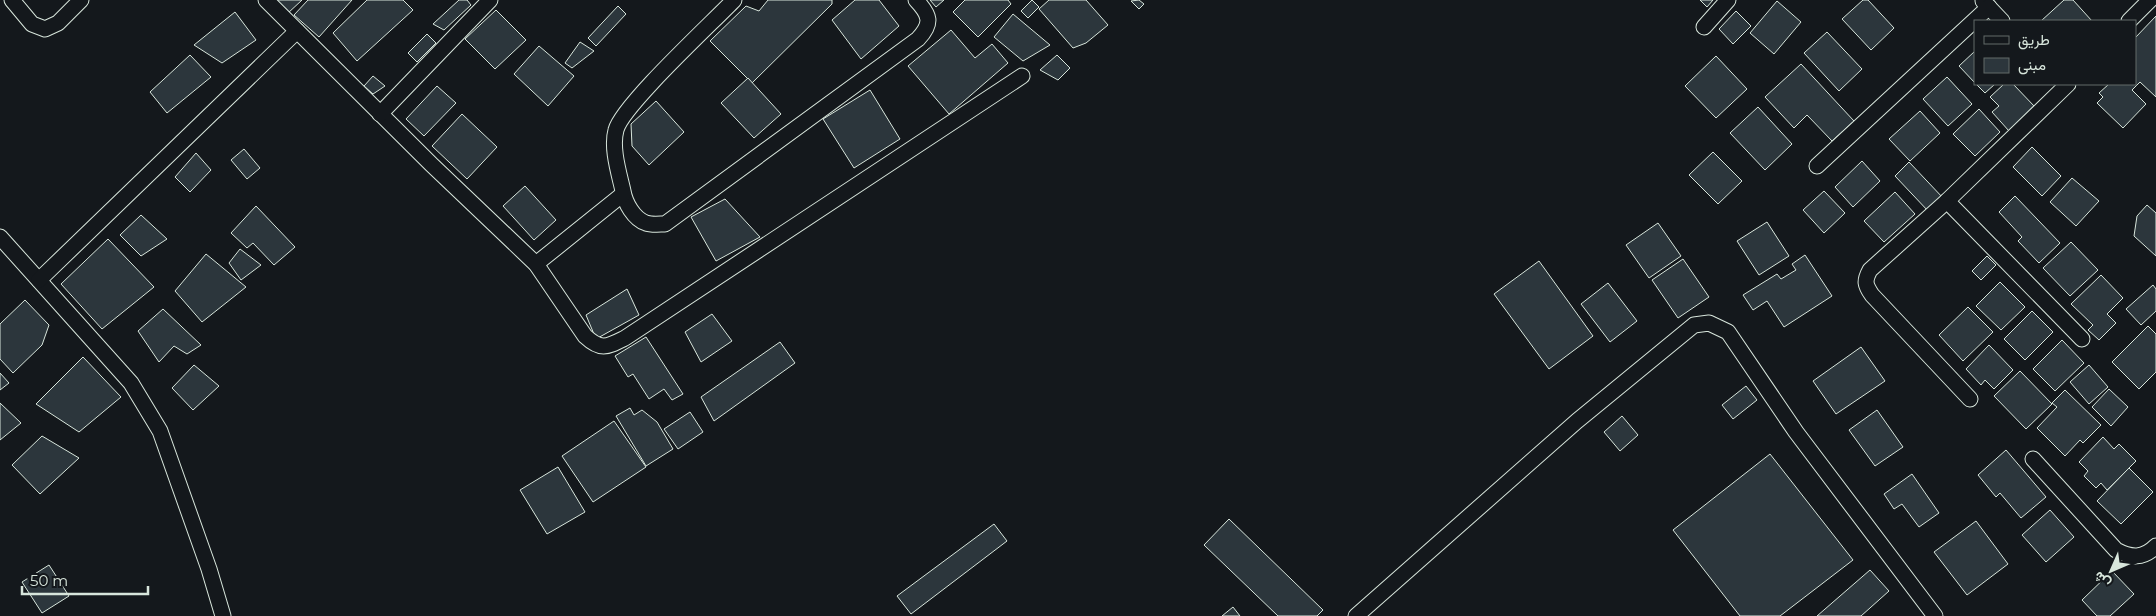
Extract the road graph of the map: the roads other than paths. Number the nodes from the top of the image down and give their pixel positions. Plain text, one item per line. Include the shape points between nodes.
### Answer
1 (12, 0) edge
2 (81, 0) edge
3 (266, 0) edge
4 (490, 0) edge
5 (734, 0) edge
6 (916, 0) edge
7 (1728, 0) edge
8 (2150, 0) edge
9 (1985, 4) edge
10 (2001, 20) edge
11 (2130, 20) edge
12 (1704, 27) dead end
13 (297, 31) junction
14 (1022, 76) dead end
15 (2066, 85) edge
16 (380, 114) junction
17 (1817, 166) dead end
18 (623, 194) junction
19 (1947, 201) junction
20 (0, 237) edge
21 (536, 264) junction
22 (38, 280) junction
23 (2082, 339) dead end
24 (1970, 399) dead end
25 (2034, 459) dead end
26 (2156, 546) edge
27 (223, 616) edge
28 (1356, 616) edge
29 (1935, 616) edge

1 - 2 street via 32,24 45,29 58,23
3 - 13 street
4 - 16 street
5 - 18 street via 622,117 616,130 615,145
6 - 18 street via 926,10 929,20 927,30 918,39 666,224 647,224 632,213
7 - 12 street
8 - 11 street
9 - 10 street
9 - 17 street
13 - 16 street
13 - 22 street
14 - 21 street via 611,344 603,347 594,345 585,336
15 - 19 street
16 - 21 street
18 - 21 street
19 - 23 street
19 - 24 street via 1870,270 1865,279 1872,295
20 - 22 street
22 - 27 street via 131,383 160,431
25 - 26 street via 2116,550 2129,557 2148,555
28 - 29 street via 1585,415 1694,325 1709,323 1728,332 1796,432

